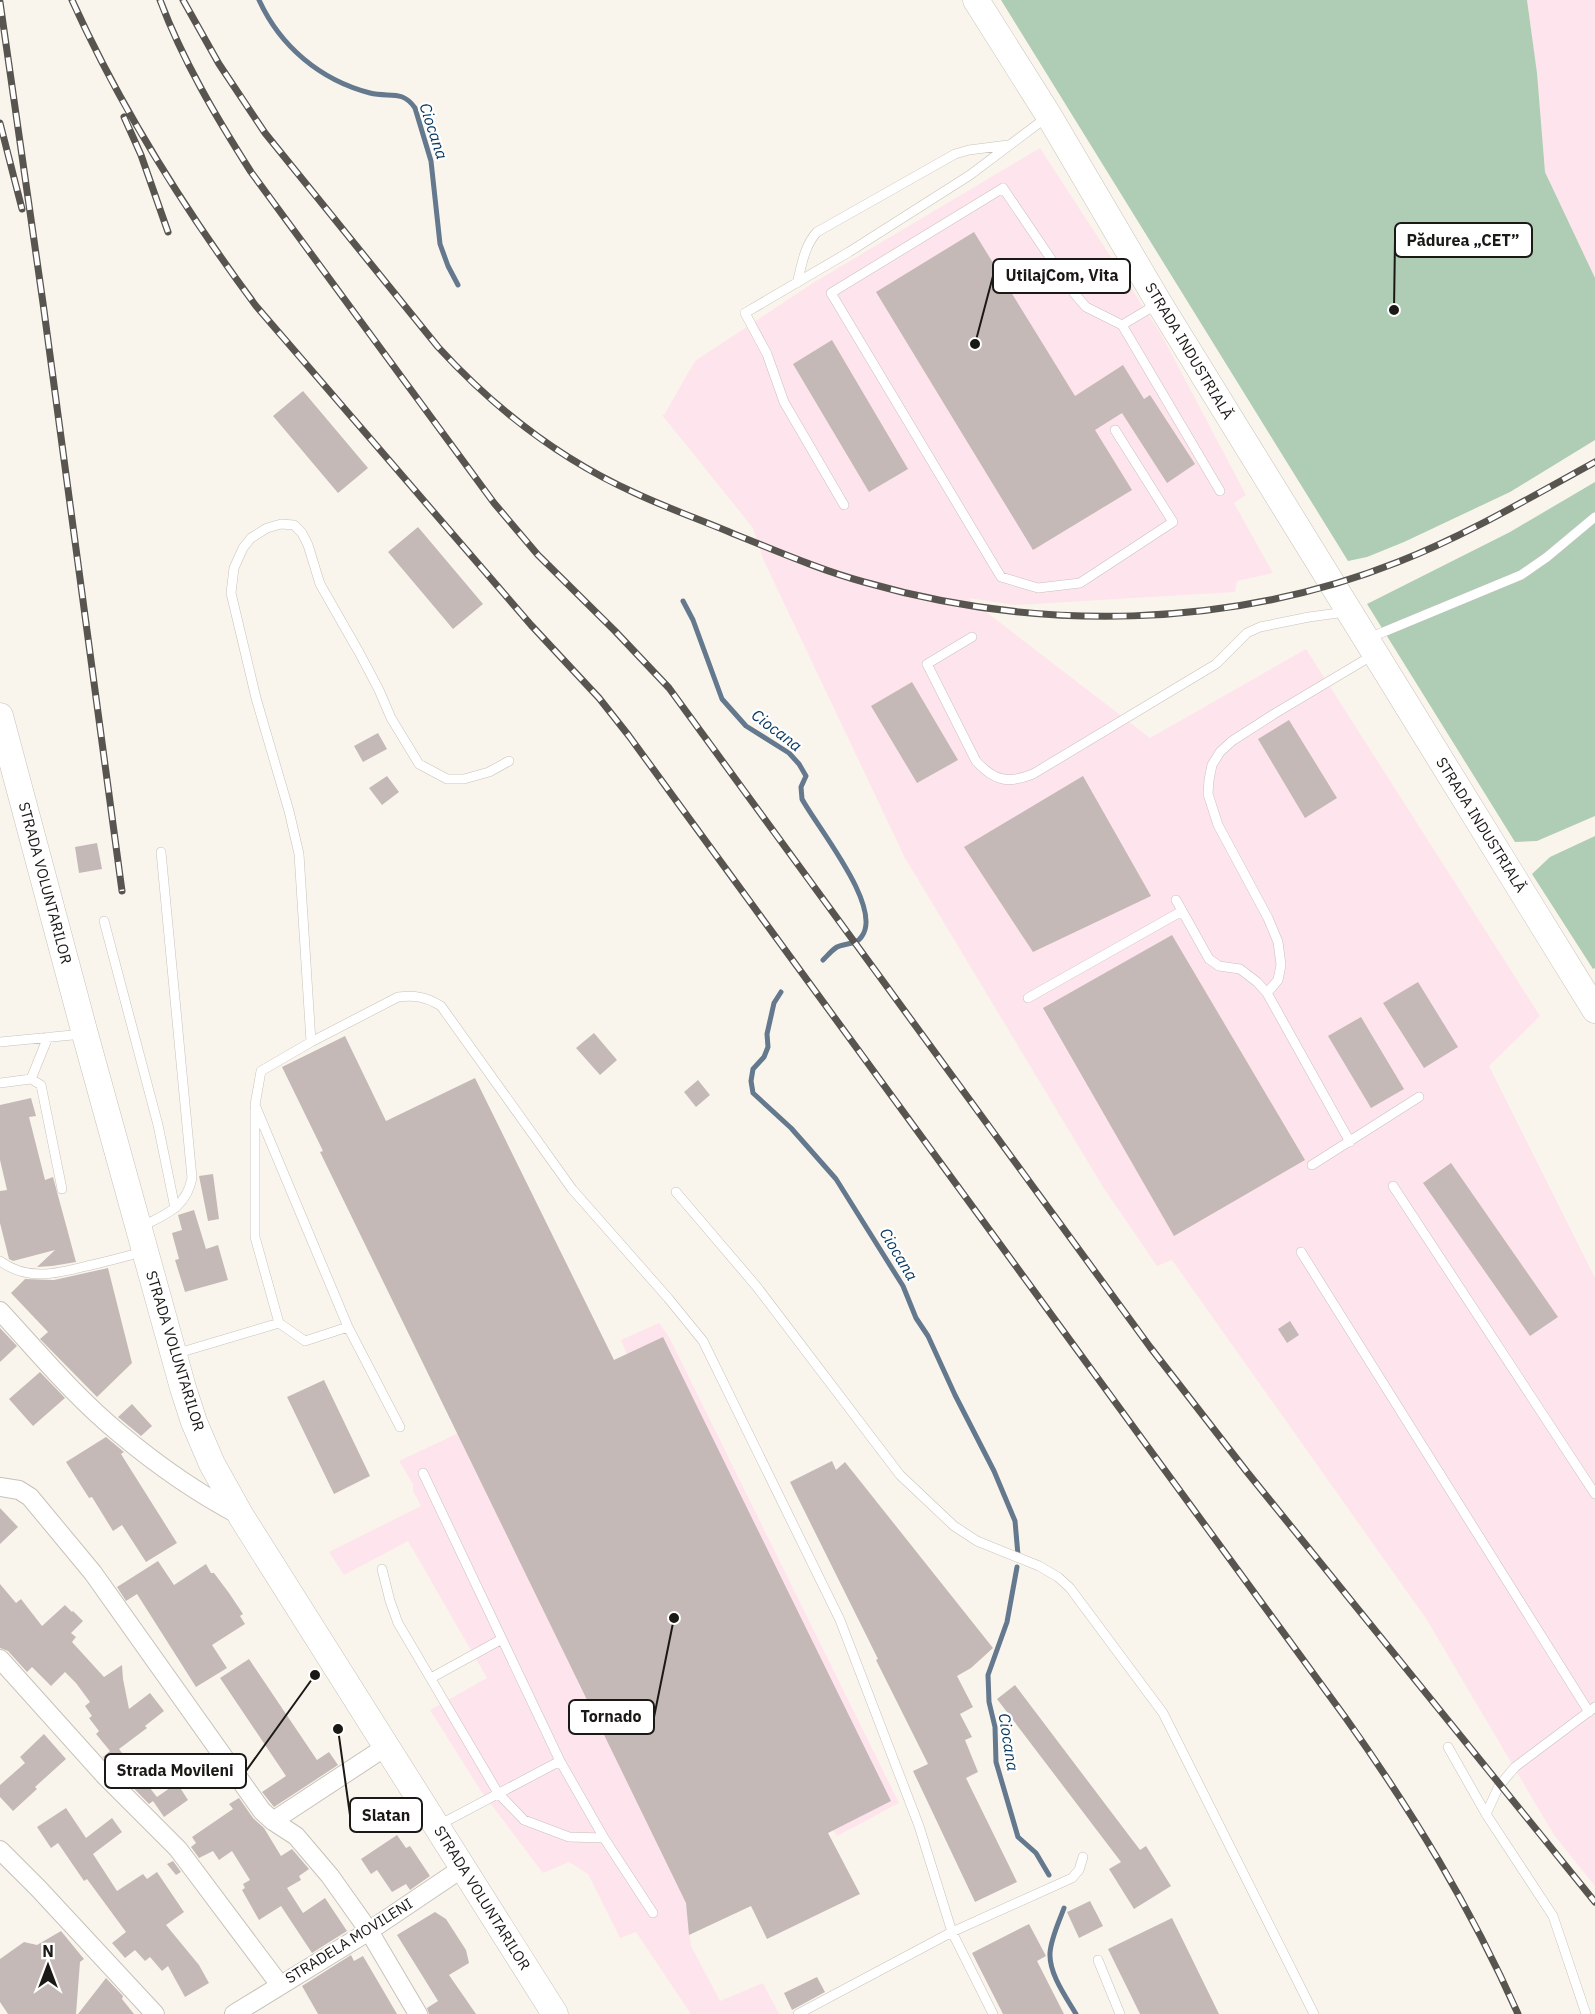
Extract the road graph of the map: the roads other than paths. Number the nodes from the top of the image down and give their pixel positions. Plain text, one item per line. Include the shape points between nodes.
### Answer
1 (976, 0) edge
2 (1049, 116) junction
3 (1010, 145) junction
4 (797, 283) junction
5 (1159, 303) junction
6 (1122, 326) junction
7 (1114, 430) dead end
8 (1220, 491) dead end
9 (844, 506) dead end
10 (1595, 517) edge
11 (1349, 612) junction
12 (972, 637) dead end
13 (1371, 647) junction
14 (0, 716) edge
15 (509, 761) dead end
16 (161, 852) dead end
17 (1176, 900) dead end
18 (1182, 911) junction
19 (105, 921) dead end
20 (1267, 993) junction
21 (1028, 998) dead end
22 (1595, 1010) edge
23 (85, 1034) junction
24 (48, 1037) junction
25 (0, 1042) edge
26 (311, 1042) junction
27 (31, 1079) junction
28 (0, 1083) edge
29 (1419, 1097) dead end
30 (255, 1105) junction
31 (1350, 1142) junction
32 (1312, 1166) dead end
33 (1393, 1186) dead end
34 (62, 1189) dead end
35 (675, 1192) dead end
36 (175, 1208) junction
37 (142, 1240) junction
38 (1301, 1252) dead end
39 (0, 1261) edge
40 (0, 1311) edge
41 (279, 1323) junction
42 (348, 1327) junction
43 (173, 1354) junction
44 (400, 1427) dead end
45 (423, 1473) dead end
46 (0, 1487) edge
47 (1595, 1494) edge
48 (241, 1516) junction
49 (382, 1569) dead end
50 (502, 1639) junction
51 (0, 1659) edge
52 (430, 1678) junction
53 (1592, 1709) edge
54 (387, 1746) junction
55 (1448, 1747) dead end
56 (560, 1761) junction
57 (498, 1793) junction
58 (1486, 1814) junction
59 (273, 1821) junction
60 (437, 1826) junction
61 (604, 1838) junction
62 (0, 1850) edge
63 (1083, 1857) dead end
64 (464, 1866) junction
65 (653, 1913) dead end
66 (369, 1931) junction
67 (952, 1932) junction
68 (1098, 1960) dead end
69 (280, 1985) junction
70 (155, 2014) edge
71 (234, 2014) edge
72 (418, 2014) edge
73 (555, 2014) edge
74 (798, 2014) edge
75 (993, 2014) edge
76 (1120, 2014) edge
77 (1314, 2014) edge
78 (1586, 2014) edge

1 - 2 main road, STRADA INDUSTRIALĂ
2 - 3 lane
2 - 5 main road, STRADA INDUSTRIALĂ
3 - 4 lane via 970,175
3 - 4 lane via 955,154 817,232 810,240
4 - 9 lane via 745,313 767,354 784,402
5 - 6 lane
5 - 11 main road, STRADA INDUSTRIALĂ
6 - 7 lane via 1086,307 1003,188 831,294 1001,578 1038,588 1080,583 1173,522
6 - 8 lane
10 - 13 lane via 1521,575
11 - 12 lane via 1309,616 1247,633 1216,664 1018,780 997,777 976,760 927,664
11 - 13 main road, STRADA INDUSTRIALĂ
13 - 20 lane via 1232,741 1212,765 1208,794 1212,810 1278,942 1278,980
13 - 22 main road, STRADA INDUSTRIALĂ
14 - 23 main road, STRADA VOLUNTARILOR
15 - 26 lane via 489,772 464,778 447,778 419,764 320,584 302,533 294,525 281,524 251,538 234,568 231,593 299,854
16 - 36 lane via 192,1178 185,1199
17 - 18 lane
18 - 20 lane via 1209,959 1219,966 1240,969
18 - 21 lane
19 - 36 lane via 158,1125
20 - 31 lane
23 - 24 lane
23 - 37 main road, STRADA VOLUNTARILOR
24 - 25 lane
24 - 27 lane
26 - 30 lane via 261,1071
26 - 67 lane via 398,997 426,997 441,1006 572,1189 703,1341 840,1620 920,1826
27 - 28 lane
27 - 34 lane via 41,1085
29 - 31 lane
30 - 41 lane via 255,1237
30 - 42 lane
31 - 32 lane
33 - 47 lane
35 - 77 lane via 757,1287 900,1475 954,1526 977,1541 1039,1566 1070,1588 1162,1713
36 - 37 lane
37 - 39 lane via 54,1274 26,1273
37 - 43 main road, STRADA VOLUNTARILOR
38 - 53 lane
40 - 48 street via 118,1432 206,1497
41 - 42 lane via 305,1341
41 - 43 lane
42 - 44 lane
43 - 48 main road, STRADA VOLUNTARILOR via 194,1422
45 - 50 lane
46 - 59 street via 30,1497 93,1573 238,1779
48 - 54 main road, STRADA VOLUNTARILOR
49 - 52 lane via 398,1623
50 - 52 lane
50 - 56 lane
51 - 69 street via 106,1777 178,1848
52 - 57 lane
53 - 58 lane via 1515,1767 1499,1786
54 - 59 street
54 - 60 main road, STRADA VOLUNTARILOR
55 - 58 lane
56 - 57 lane
56 - 61 lane
57 - 60 lane
57 - 61 lane via 524,1820 569,1837
58 - 78 lane via 1553,1916
59 - 66 street via 296,1836
60 - 64 main road, STRADA VOLUNTARILOR
61 - 65 lane
62 - 70 street
63 - 67 lane via 1072,1878
64 - 66 street, STRADELA MOVILENI
64 - 73 main road, STRADA VOLUNTARILOR
66 - 69 street, STRADELA MOVILENI
66 - 72 street
67 - 74 lane
67 - 75 lane
68 - 76 lane
69 - 71 street, STRADELA MOVILENI

